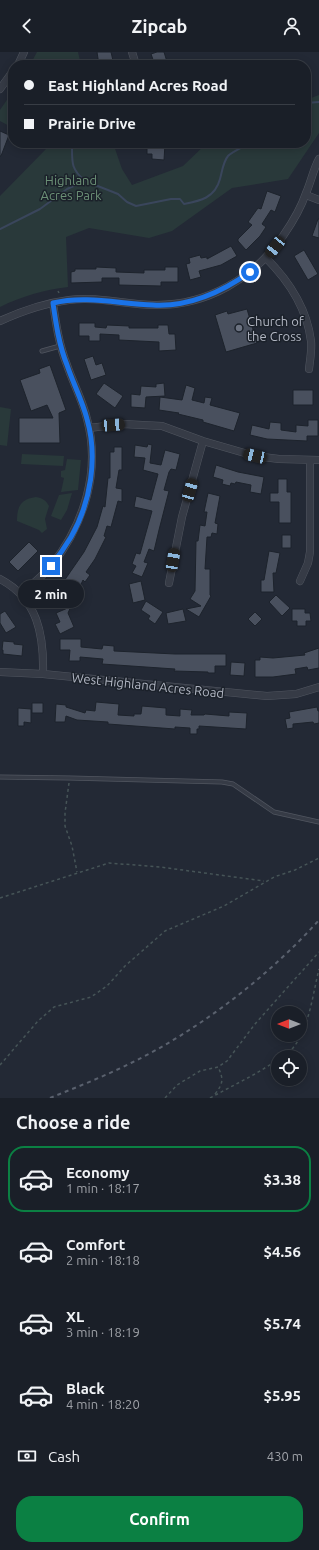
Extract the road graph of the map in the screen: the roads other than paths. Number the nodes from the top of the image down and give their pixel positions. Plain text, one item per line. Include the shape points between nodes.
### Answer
1 (8, 78) edge
2 (0, 89) edge
3 (319, 159) edge
4 (306, 195) junction
5 (319, 200) edge
6 (266, 258) junction
7 (53, 303) junction
8 (0, 321) edge
9 (60, 346) junction
10 (42, 351) dead end
11 (310, 369) dead end
12 (89, 428) junction
13 (203, 441) junction
14 (310, 460) junction
15 (319, 460) edge
16 (0, 579) edge
17 (300, 581) dead end
18 (169, 582) dead end
19 (21, 594) junction
20 (0, 672) edge
21 (43, 674) junction
22 (319, 687) edge
23 (0, 778) edge
24 (319, 822) edge

1 - 2 street
3 - 4 street
4 - 5 street
4 - 6 street via 299,211
6 - 7 street via 226,287 182,302 155,305 80,299
6 - 11 street via 278,271 304,311 311,341
7 - 8 street via 22,311
7 - 9 street
9 - 10 lane
9 - 12 street
12 - 13 street via 123,424 162,426
12 - 19 street via 92,449 91,479 78,522 72,536 51,566
13 - 14 street via 255,456
13 - 18 street via 182,517
14 - 15 street
14 - 17 street via 310,552 307,568
16 - 19 street
19 - 21 street via 33,612 41,632
20 - 21 street, West Highland Acres Road
21 - 22 street, West Highland Acres Road via 267,696 296,694
23 - 24 lane via 222,782 233,784 274,812

